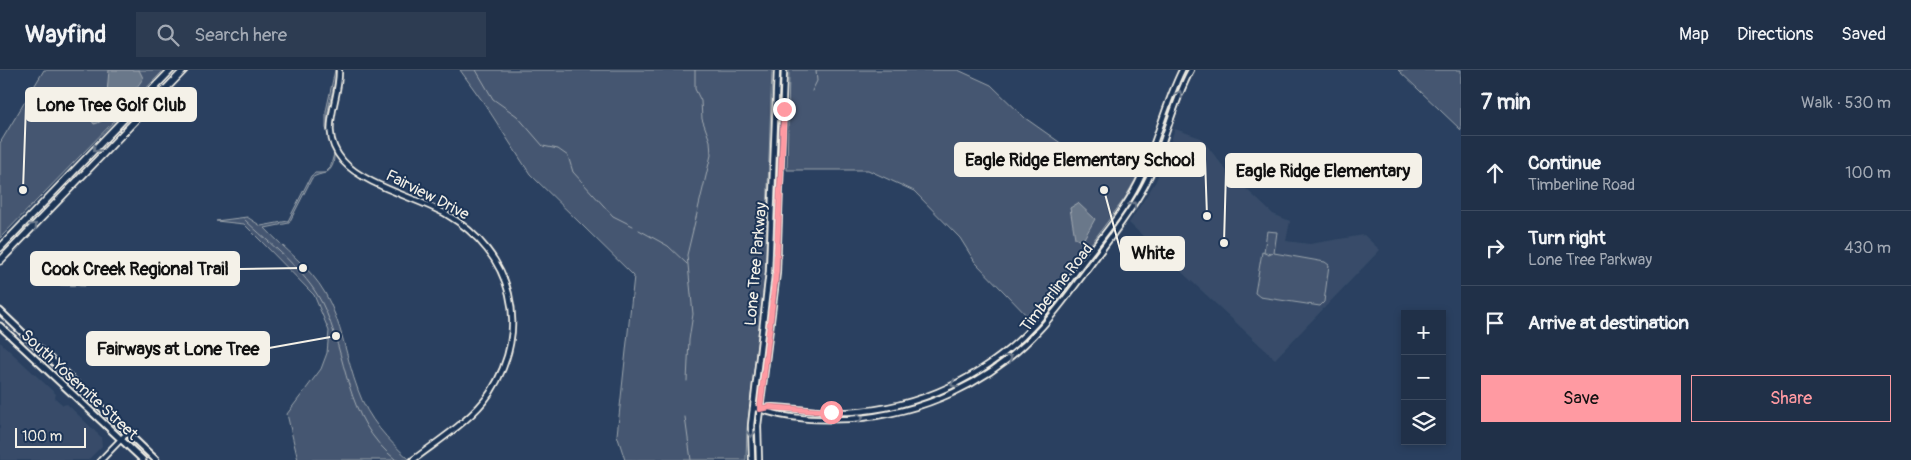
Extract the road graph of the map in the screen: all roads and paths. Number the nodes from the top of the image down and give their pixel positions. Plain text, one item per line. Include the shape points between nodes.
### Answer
1 (171, 70) edge
2 (184, 70) edge
3 (339, 70) edge
4 (777, 70) edge
5 (784, 70) edge
6 (1182, 70) edge
7 (1191, 70) edge
8 (33, 214) junction
9 (0, 243) edge
10 (0, 248) edge
11 (0, 261) edge
12 (0, 311) edge
13 (0, 326) edge
14 (753, 408) junction
15 (760, 409) junction
16 (128, 432) junction
17 (121, 439) junction
18 (101, 460) edge
19 (143, 460) edge
20 (156, 460) edge
21 (413, 460) edge
22 (752, 460) edge
23 (759, 460) edge

1 -> 8 main road
11 -> 2 main road
3 - 21 street, Fairview Drive via 330,132 342,160 357,173 467,227 492,255 509,293 512,329 509,350 489,394 476,409
4 - 14 street, Lone Tree Parkway via 769,272
5 - 15 street, Lone Tree Parkway via 776,273
6 -> 15 street, Timberline Road via 1130,197 1052,304 1003,353 955,384 893,406 846,412
15 -> 7 street, Timberline Road via 815,419 894,413 959,390 1013,355 1055,312 1143,190 1171,112
8 - 9 main road via 23,219
8 - 10 main road
12 - 16 main road, South Yosemite Street
13 - 17 main road, South Yosemite Street
14 - 15 street, Timberline Road
14 -> 22 street, Lone Tree Parkway
15 - 23 street, Lone Tree Parkway
16 - 17 street
16 - 20 main road, South Yosemite Street
17 - 18 street
17 - 19 main road, South Yosemite Street

